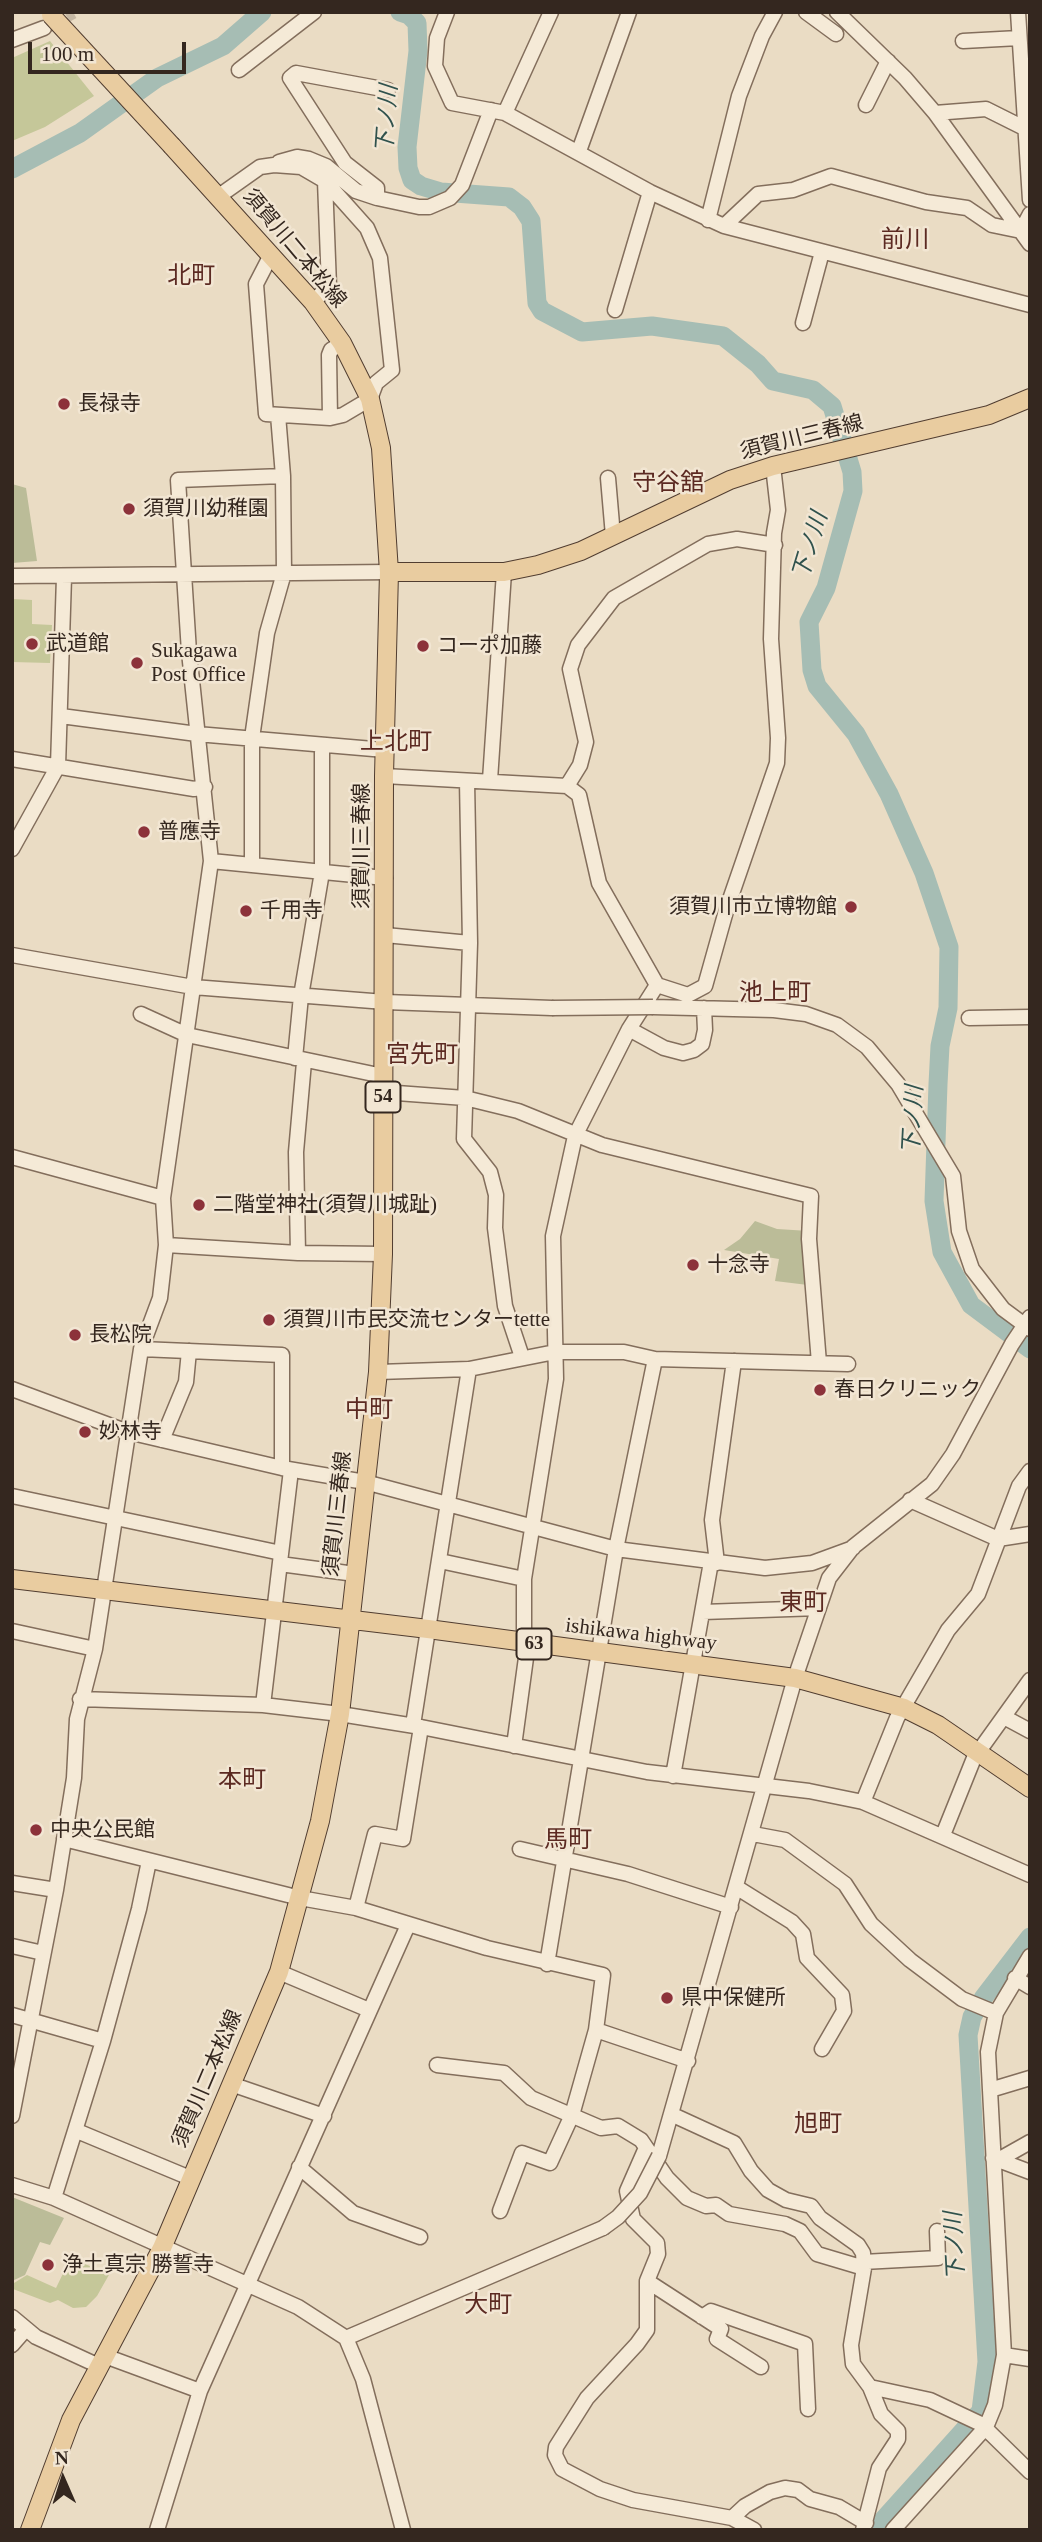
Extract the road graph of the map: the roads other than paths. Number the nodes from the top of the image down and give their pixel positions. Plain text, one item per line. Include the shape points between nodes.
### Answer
1 (314, 12) edge
2 (447, 12) edge
3 (551, 12) edge
4 (629, 12) edge
5 (775, 12) edge
6 (806, 12) edge
7 (837, 12) edge
8 (1018, 12) edge
9 (48, 19) edge
10 (836, 34) dead end
11 (1019, 38) junction
12 (12, 40) edge
13 (963, 41) dead end
14 (888, 61) junction
15 (239, 70) dead end
16 (388, 90) dead end
17 (866, 105) dead end
18 (498, 111) junction
19 (935, 113) junction
20 (1027, 128) edge
21 (579, 151) junction
22 (274, 164) junction
23 (325, 181) junction
24 (650, 192) junction
25 (219, 196) junction
26 (377, 198) junction
27 (1030, 200) edge
28 (1030, 214) edge
29 (708, 220) junction
30 (724, 226) junction
31 (1021, 230) junction
32 (1030, 244) edge
33 (822, 252) junction
34 (271, 255) junction
35 (313, 302) junction
36 (1030, 304) edge
37 (615, 310) dead end
38 (803, 323) dead end
39 (342, 343) junction
40 (1030, 398) edge
41 (370, 399) junction
42 (278, 415) junction
43 (330, 418) junction
44 (773, 466) junction
45 (283, 475) junction
46 (608, 478) dead end
47 (613, 536) junction
48 (775, 545) junction
49 (389, 572) junction
50 (505, 572) junction
51 (284, 573) junction
52 (12, 576) edge
53 (182, 576) junction
54 (64, 577) junction
55 (61, 716) junction
56 (197, 734) junction
57 (251, 738) junction
58 (322, 746) junction
59 (385, 750) junction
60 (12, 760) edge
61 (58, 766) junction
62 (384, 776) junction
63 (490, 780) junction
64 (467, 781) junction
65 (567, 786) junction
66 (205, 787) junction
67 (12, 849) edge
68 (211, 860) junction
69 (252, 864) junction
70 (322, 872) junction
71 (385, 878) junction
72 (385, 935) junction
73 (470, 943) junction
74 (12, 954) edge
75 (657, 985) junction
76 (193, 987) junction
77 (301, 996) junction
78 (385, 1002) junction
79 (469, 1006) junction
80 (704, 1008) junction
81 (141, 1014) dead end
82 (1030, 1017) edge
83 (969, 1018) dead end
84 (629, 1028) junction
85 (187, 1035) junction
86 (300, 1060) junction
87 (383, 1084) junction
88 (465, 1098) junction
89 (575, 1136) junction
90 (12, 1157) edge
91 (163, 1198) junction
92 (166, 1245) junction
93 (298, 1253) junction
94 (383, 1254) junction
95 (1028, 1324) edge
96 (141, 1349) junction
97 (190, 1351) junction
98 (555, 1352) junction
99 (522, 1357) junction
100 (655, 1359) junction
101 (734, 1361) junction
102 (819, 1363) junction
103 (848, 1364) dead end
104 (469, 1369) junction
105 (378, 1372) junction
106 (12, 1389) edge
107 (128, 1433) junction
108 (162, 1440) junction
109 (287, 1469) junction
110 (1030, 1471) edge
111 (365, 1482) junction
112 (12, 1496) edge
113 (910, 1500) junction
114 (448, 1503) junction
115 (114, 1516) junction
116 (531, 1526) junction
117 (1030, 1534) edge
118 (998, 1539) junction
119 (853, 1547) junction
120 (616, 1549) junction
121 (281, 1559) junction
122 (440, 1561) junction
123 (714, 1563) junction
124 (355, 1574) junction
125 (524, 1578) junction
126 (12, 1579) edge
127 (102, 1591) junction
128 (819, 1608) junction
129 (274, 1612) junction
130 (703, 1612) junction
131 (349, 1621) junction
132 (428, 1629) junction
133 (12, 1631) edge
134 (526, 1642) junction
135 (94, 1649) junction
136 (598, 1654) junction
137 (693, 1665) junction
138 (795, 1678) junction
139 (1030, 1680) edge
140 (80, 1699) junction
141 (263, 1705) junction
142 (904, 1708) junction
143 (340, 1714) junction
144 (1004, 1717) junction
145 (417, 1726) junction
146 (1030, 1731) edge
147 (514, 1746) junction
148 (979, 1751) junction
149 (580, 1759) junction
150 (673, 1776) junction
151 (764, 1785) junction
152 (1030, 1788) edge
153 (863, 1802) junction
154 (753, 1834) junction
155 (943, 1835) junction
156 (64, 1839) junction
157 (520, 1849) dead end
158 (564, 1857) junction
159 (149, 1861) junction
160 (1030, 1875) edge
161 (12, 1883) edge
162 (736, 1887) junction
163 (56, 1890) junction
164 (300, 1898) junction
165 (731, 1907) junction
166 (356, 1908) junction
167 (408, 1924) junction
168 (12, 1946) edge
169 (43, 1953) junction
170 (1030, 1956) edge
171 (547, 1964) junction
172 (279, 1972) junction
173 (1015, 1978) junction
174 (1030, 1987) edge
175 (369, 2010) junction
176 (996, 2013) junction
177 (12, 2015) edge
178 (29, 2020) junction
179 (596, 2030) junction
180 (103, 2041) junction
181 (822, 2049) dead end
182 (688, 2061) junction
183 (18, 2065) edge
184 (437, 2065) dead end
185 (1030, 2078) edge
186 (231, 2084) junction
187 (990, 2090) junction
188 (572, 2115) junction
189 (12, 2116) edge
190 (324, 2116) junction
191 (672, 2118) junction
192 (77, 2131) junction
193 (1030, 2142) edge
194 (645, 2150) junction
195 (996, 2159) junction
196 (299, 2167) junction
197 (1028, 2170) edge
198 (190, 2178) junction
199 (12, 2185) edge
200 (54, 2198) junction
201 (500, 2211) dead end
202 (937, 2231) dead end
203 (420, 2237) dead end
204 (162, 2248) junction
205 (863, 2265) junction
206 (647, 2281) junction
207 (247, 2286) junction
208 (12, 2317) edge
209 (702, 2317) junction
210 (26, 2329) junction
211 (346, 2338) junction
212 (12, 2345) edge
213 (1004, 2355) junction
214 (1030, 2358) edge
215 (102, 2361) junction
216 (761, 2367) dead end
217 (870, 2387) junction
218 (200, 2391) junction
219 (808, 2409) dead end
220 (984, 2426) junction
221 (1030, 2472) edge
222 (732, 2518) junction
223 (865, 2526) edge
224 (30, 2530) edge
225 (156, 2530) edge
226 (403, 2530) edge
227 (754, 2530) edge
228 (893, 2530) edge

1 - 15 street
2 - 18 street via 435,66 452,103
3 - 18 street
4 - 21 street
5 - 29 street via 739,96
6 - 10 street
7 - 14 street
8 - 11 street
9 - 12 street
9 - 25 main road, 須賀川二本松線, bridge
11 - 13 street
11 - 20 street
14 - 17 street
14 - 19 street
16 - 26 street via 296,73 290,78 345,163 377,188
18 - 21 street
18 - 26 street via 462,185 450,198 429,207
19 - 20 street via 986,108
19 - 31 street
20 - 27 street
21 - 24 street
22 - 23 street via 301,167
22 - 25 street via 253,170
22 - 26 street via 297,157 309,159 326,166 356,191
23 - 35 street via 329,286
23 - 41 street via 367,228 380,258 392,370 376,383
24 - 29 street
24 - 37 street
25 - 34 main road, 須賀川二本松線
28 - 31 street
29 - 30 street
30 - 31 street via 758,194 793,190 831,176 926,202 967,208 992,225
30 - 33 street
31 - 32 street
33 - 36 street
33 - 38 street
34 - 35 main road, 須賀川二本松線
34 - 42 street via 256,284 266,414
35 - 39 main road, 須賀川二本松線
39 - 41 main road, 須賀川二本松線
39 - 43 street via 329,355
40 - 44 main road, 須賀川三春線 via 989,415
41 - 43 street
41 - 49 main road, 須賀川二本松線 via 385,473
42 - 43 street
42 - 45 street
44 - 47 main road, 須賀川三春線 via 730,480
44 - 48 street via 778,510
45 - 51 street
45 - 53 street via 178,480
46 - 47 street
47 - 50 main road, 須賀川三春線 via 581,551
48 - 65 street via 737,539 708,544 614,598 578,645 570,668 586,742 580,765
48 - 75 street via 771,639 777,763 705,986 688,995
49 - 50 main road, 須賀川三春線
49 - 51 street
49 - 59 main road, 須賀川三春線 / 54
50 - 63 street
51 - 53 street
51 - 57 street via 267,633
52 - 54 street
53 - 54 street
53 - 56 street
54 - 55 street
55 - 56 street
55 - 61 street
56 - 57 street
56 - 66 street
57 - 58 street
57 - 69 street
58 - 59 street
58 - 70 street
59 - 62 main road, 須賀川三春線 / 54
60 - 61 street
61 - 66 street via 194,789
61 - 67 street
62 - 64 street
62 - 71 main road, 須賀川三春線 / 54
63 - 64 street
63 - 65 street
64 - 73 street
65 - 75 street via 579,795 599,883
66 - 68 street
68 - 69 street
68 - 76 street
69 - 70 street
70 - 71 street
70 - 77 street
71 - 72 main road, 須賀川三春線 / 54
72 - 73 street
72 - 78 main road, 須賀川三春線 / 54
73 - 79 street
74 - 76 street
75 - 84 street
76 - 77 street
76 - 85 street
77 - 78 street
77 - 86 street
78 - 79 street
78 - 87 main road, 須賀川三春線 / 54
79 - 80 street, bridge
79 - 88 street
80 - 84 street via 702,1044 683,1053
80 - 95 street via 806,1014 836,1025 867,1047 885,1066 941,1150 953,1176 959,1231 972,1269 1003,1309
81 - 85 street
82 - 83 street
84 - 89 street
85 - 86 street
85 - 91 street
86 - 87 street
86 - 93 street
87 - 88 street
87 - 94 main road, 須賀川三春線 / 54
88 - 89 street via 517,1111
88 - 99 street via 464,1139 490,1172 505,1306
89 - 98 street via 553,1236
89 - 102 street via 811,1196 809,1239
90 - 91 street
91 - 92 street
92 - 93 street
92 - 96 street via 160,1298
93 - 94 street
94 - 105 main road, 須賀川三春線 / 54
95 - 113 street via 1012,1344 954,1454 932,1484
96 - 97 street
96 - 107 street
97 - 108 street via 186,1382
97 - 109 street via 282,1355
98 - 99 street
98 - 100 street via 624,1352
98 - 116 street via 549,1440
99 - 104 street
100 - 101 street
100 - 120 street
101 - 102 street
101 - 123 street via 712,1520
102 - 103 street
104 - 105 street
104 - 114 street
105 - 111 main road, 須賀川三春線 / 54
106 - 107 street
107 - 108 street
107 - 115 street
108 - 109 street
109 - 111 street
109 - 121 street
110 - 118 street via 1019,1486
111 - 114 street
111 - 124 main road, 須賀川三春線 / 54
112 - 115 street
113 - 118 street
113 - 119 street
114 - 116 street
114 - 122 street
115 - 121 street
115 - 127 street
116 - 120 street
116 - 125 street
117 - 118 street
118 - 142 street via 978,1594 948,1629
119 - 123 street via 812,1563 765,1567
119 - 128 street via 829,1578
120 - 123 street
120 - 136 street
121 - 124 street
121 - 129 street
122 - 125 street
122 - 132 street
123 - 130 street
124 - 131 main road, 須賀川三春線 / 54
125 - 134 street
126 - 127 main road, ishikawa highway / 63
127 - 129 main road, ishikawa highway / 63
127 - 135 street
128 - 130 street
128 - 138 street
129 - 131 main road, ishikawa highway / 63
129 - 141 street
130 - 137 street
131 - 132 main road, ishikawa highway / 63
131 - 143 main road, 須賀川二本松線
132 - 134 main road, ishikawa highway / 63
132 - 145 street
133 - 135 street
134 - 136 main road, ishikawa highway / 63
134 - 147 street
135 - 140 street
136 - 137 main road, ishikawa highway / 63
136 - 149 street
137 - 138 main road, ishikawa highway / 63
137 - 150 street
138 - 142 main road, ishikawa highway / 63
138 - 151 street
139 - 144 street
140 - 141 street
140 - 156 street
141 - 143 street
142 - 148 main road, ishikawa highway / 63
142 - 153 street
143 - 145 street
143 - 164 main road, 須賀川二本松線
144 - 146 street
144 - 148 street
145 - 147 street
145 - 166 street via 403,1839 375,1833
147 - 149 street
148 - 152 main road, ishikawa highway / 63
148 - 155 street
149 - 150 street
149 - 158 street
150 - 151 street
151 - 153 street
151 - 154 street
153 - 155 street
154 - 162 street
154 - 176 street via 785,1840 845,1884 872,1924 910,1960 962,1999
155 - 160 street
156 - 159 street
156 - 163 street
157 - 158 street
158 - 165 street
158 - 171 street
159 - 164 street
159 - 180 street
161 - 163 street
162 - 165 street
162 - 181 street via 792,1922 803,1934 807,1958 842,1995 844,2011
163 - 169 street
164 - 166 street
164 - 172 main road, 須賀川二本松線
165 - 182 street
166 - 167 street
167 - 171 street
167 - 175 street
168 - 169 street
169 - 178 street
170 - 173 street
171 - 179 street via 603,1975
172 - 175 street
172 - 186 main road, 須賀川二本松線
173 - 174 street
173 - 176 street
175 - 190 street
176 - 187 street via 988,2052
177 - 178 street
178 - 180 street
178 - 183 street
179 - 182 street
179 - 188 street
180 - 192 street
182 - 191 street
183 - 189 street
184 - 188 street via 503,2073 531,2098
185 - 187 street
186 - 190 street
186 - 198 main road, 須賀川二本松線
187 - 195 street
188 - 194 street via 601,2127 618,2126 641,2140
188 - 201 street via 550,2163 522,2153
190 - 196 street
191 - 205 street via 734,2143 768,2190 811,2206 858,2245
191 - 211 street, bridge via 640,2193 603,2228
192 - 198 street
192 - 200 street
193 - 195 street
194 - 205 street via 687,2198 716,2205 729,2214 785,2224 800,2231 817,2254
194 - 206 street via 627,2191 633,2218 657,2243 658,2254
195 - 197 street
195 - 213 street
196 - 203 street via 353,2213
196 - 207 street
198 - 204 main road, 須賀川二本松線
199 - 200 street
200 - 204 street
202 - 205 street via 938,2258
204 - 207 street
204 - 215 main road, 須賀川二本松線
205 - 217 street via 851,2345 853,2364
206 - 209 street
206 - 222 street via 647,2330 586,2398 556,2447 558,2462 562,2469 600,2489
207 - 211 street via 298,2307
207 - 218 street
208 - 210 street
209 - 216 street via 721,2329 717,2339
209 - 219 street via 711,2311 805,2344
210 - 212 street
210 - 215 street
211 - 226 street via 363,2379
213 - 214 street
213 - 220 street via 995,2406
215 - 218 street
215 - 224 main road, 須賀川二本松線 via 71,2420
217 - 220 street via 930,2400
217 - 223 street via 881,2414 898,2431 898,2439 879,2469
218 - 225 street
220 - 221 street
220 - 228 street
222 - 223 street via 745,2506 785,2488 839,2507
222 - 227 street

